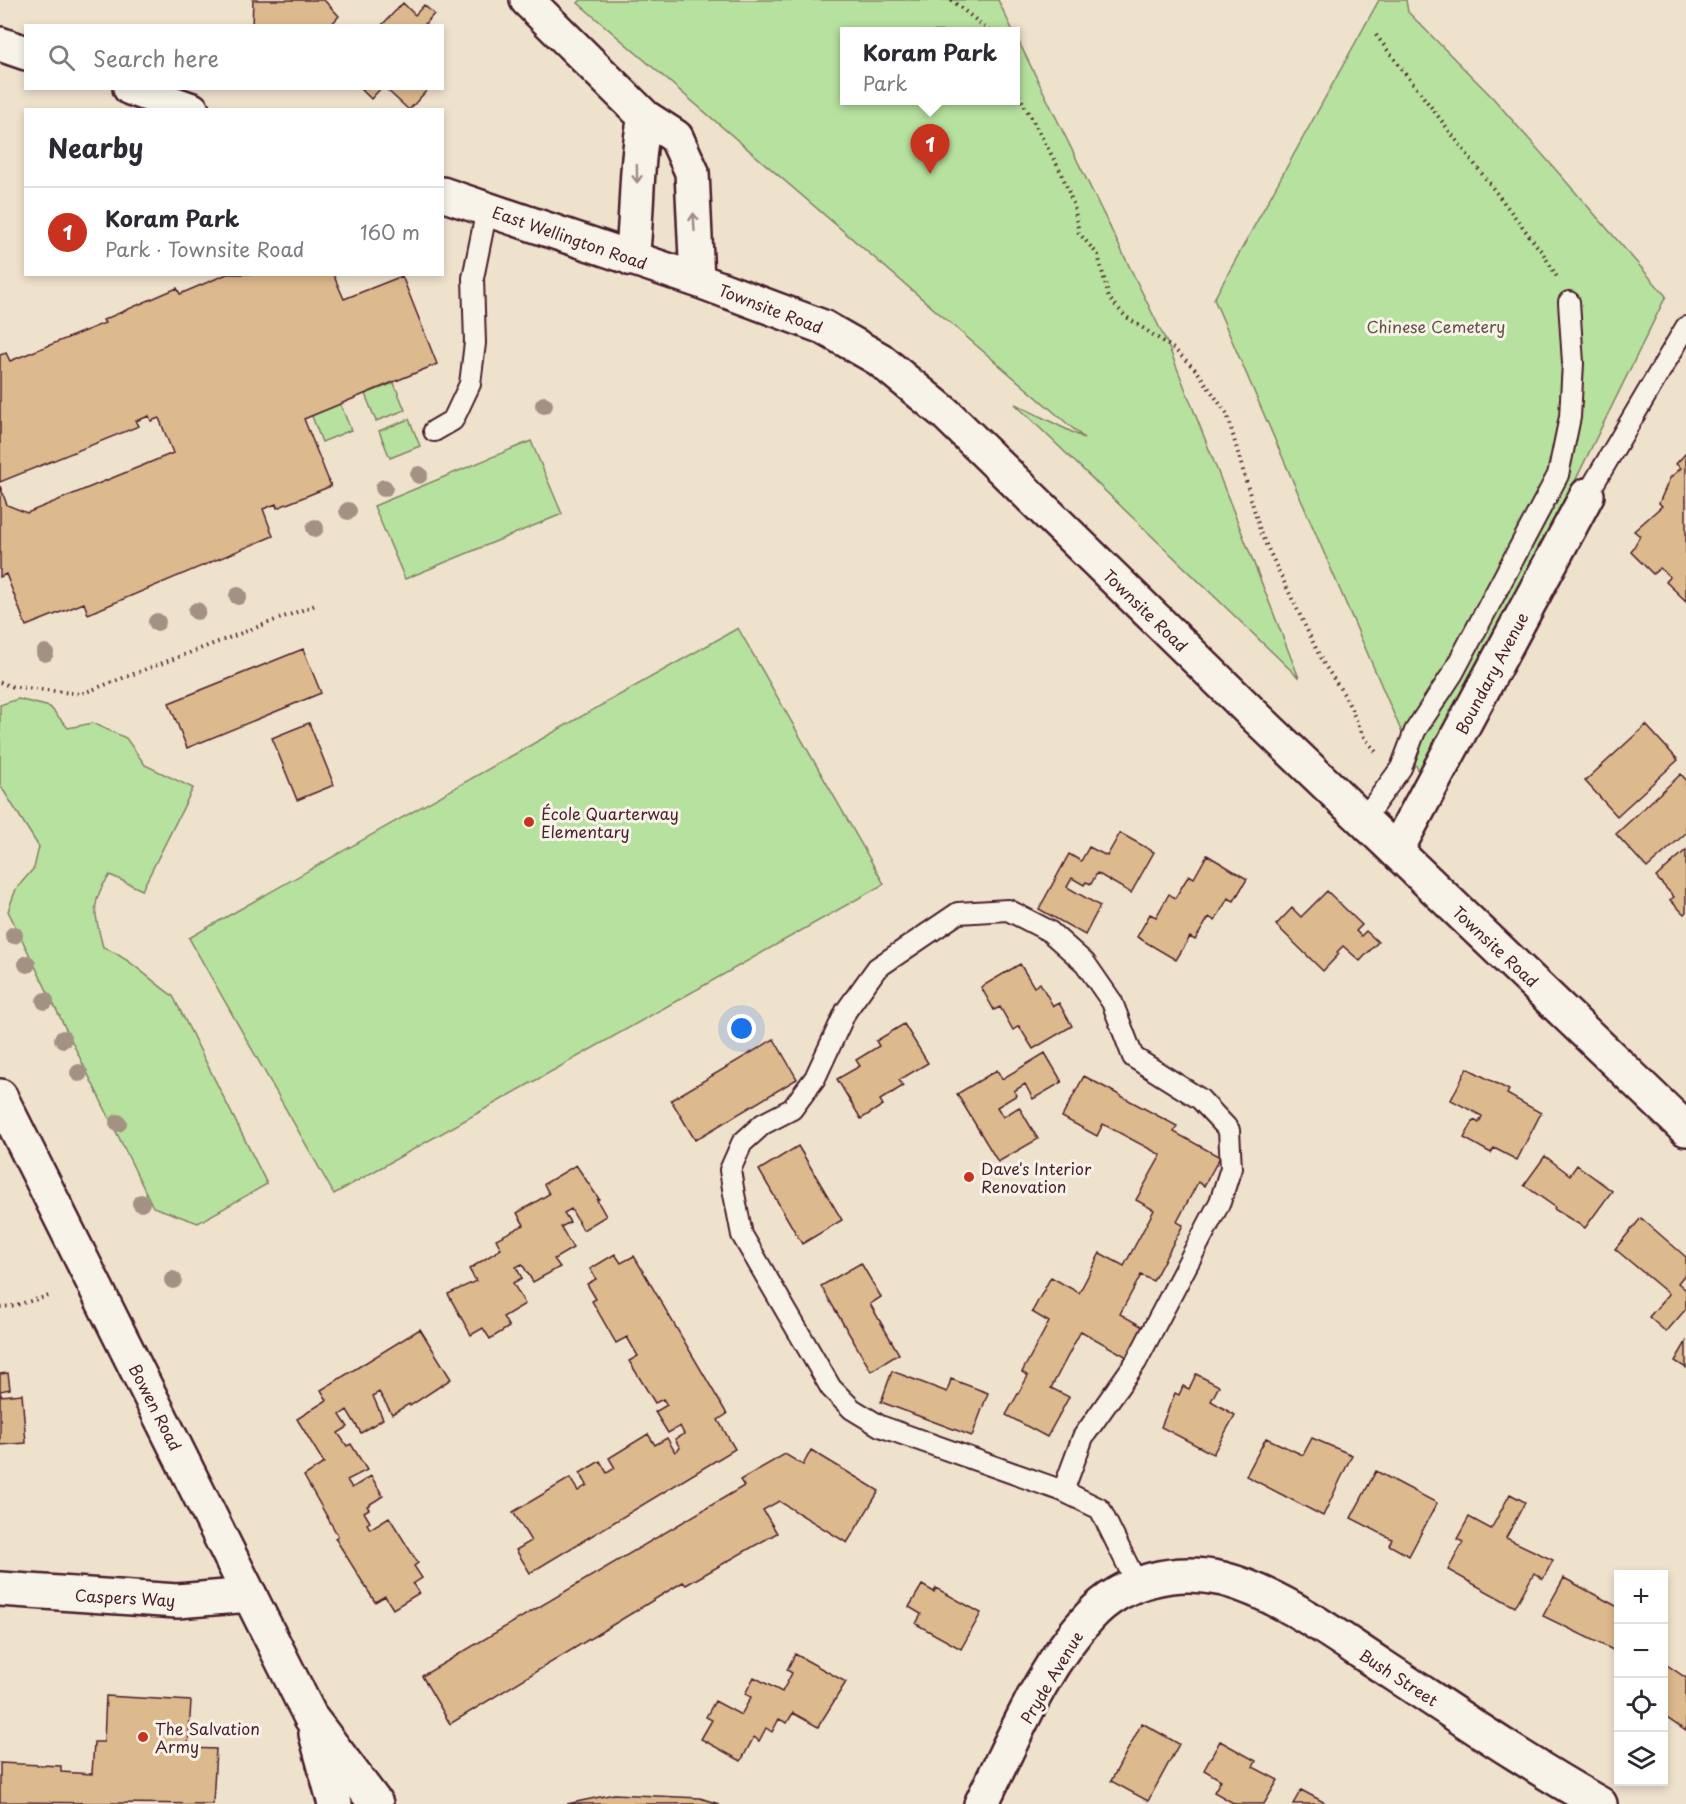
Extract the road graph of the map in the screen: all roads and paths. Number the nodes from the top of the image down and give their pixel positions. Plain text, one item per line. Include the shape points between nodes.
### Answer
1 (527, 0) edge
2 (951, 0) edge
3 (985, 27) edge
4 (1376, 35) dead end
5 (0, 44) edge
6 (24, 52) edge
7 (136, 90) edge
8 (1020, 97) edge
9 (186, 108) edge
10 (645, 117) junction
11 (444, 195) edge
12 (487, 209) junction
13 (632, 259) junction
14 (697, 280) junction
15 (1569, 302) joint
16 (1686, 327) edge
17 (434, 431) dead end
18 (1587, 495) joint
19 (318, 604) dead end
20 (0, 682) edge
21 (1401, 768) junction
22 (1363, 820) junction
23 (1396, 851) junction
24 (0, 1096) edge
25 (1686, 1129) edge
26 (49, 1296) dead end
27 (0, 1307) edge
28 (1063, 1491) junction
29 (1187, 1574) joint
30 (1137, 1584) junction
31 (0, 1589) edge
32 (250, 1595) junction
33 (311, 1718) junction
34 (335, 1804) edge
35 (376, 1804) edge
36 (981, 1804) edge
37 (1600, 1804) edge

1 - 10 street, Townsite Road
2 - 3 path
4 - 15 path via 1544,255
5 - 6 street
7 - 9 street
8 - 21 path via 1062,174 1079,233 1098,255 1109,298 1125,316 1174,349 1197,371 1227,414 1261,534 1317,650 1364,737 1380,756
10 -> 13 street via 637,152 638,210
14 -> 10 street, Townsite Road via 692,172 676,137
11 - 12 street, East Wellington Road
12 - 13 street, East Wellington Road
12 - 17 lane via 473,278 475,343 470,384 453,420
13 - 14 street, East Wellington Road
14 - 22 street, Townsite Road via 823,327 879,359 946,414
15 - 21 lane via 1573,363 1570,417 1558,476 1453,674 1415,731
16 - 18 lane
18 - 23 street, Boundary Avenue
19 - 20 path via 81,694 9,687
21 - 22 lane
22 - 23 street, Townsite Road
23 - 25 street, Townsite Road
24 - 32 street, Bowen Road
26 - 27 path
28 - 28 lane via 1083,1437 1136,1362 1220,1202 1231,1168 1229,1130 1200,1099 1133,1057 1112,1002 1084,963 1049,931 1008,910 958,913 877,968 846,1011 815,1078 792,1109 763,1124 742,1143 730,1170 731,1178 742,1235 831,1388 852,1409 880,1426
28 - 30 lane via 1100,1509
29 - 30 street, Pryde Avenue
29 - 37 street, Bush Street via 1224,1579 1272,1599 1326,1629
30 - 36 street, Pryde Avenue via 1090,1615 1065,1647
31 - 32 street, Caspers Way via 177,1601
32 - 33 street, Bowen Road
33 - 34 street, Bowen Road
33 - 35 street, Bowen Road

